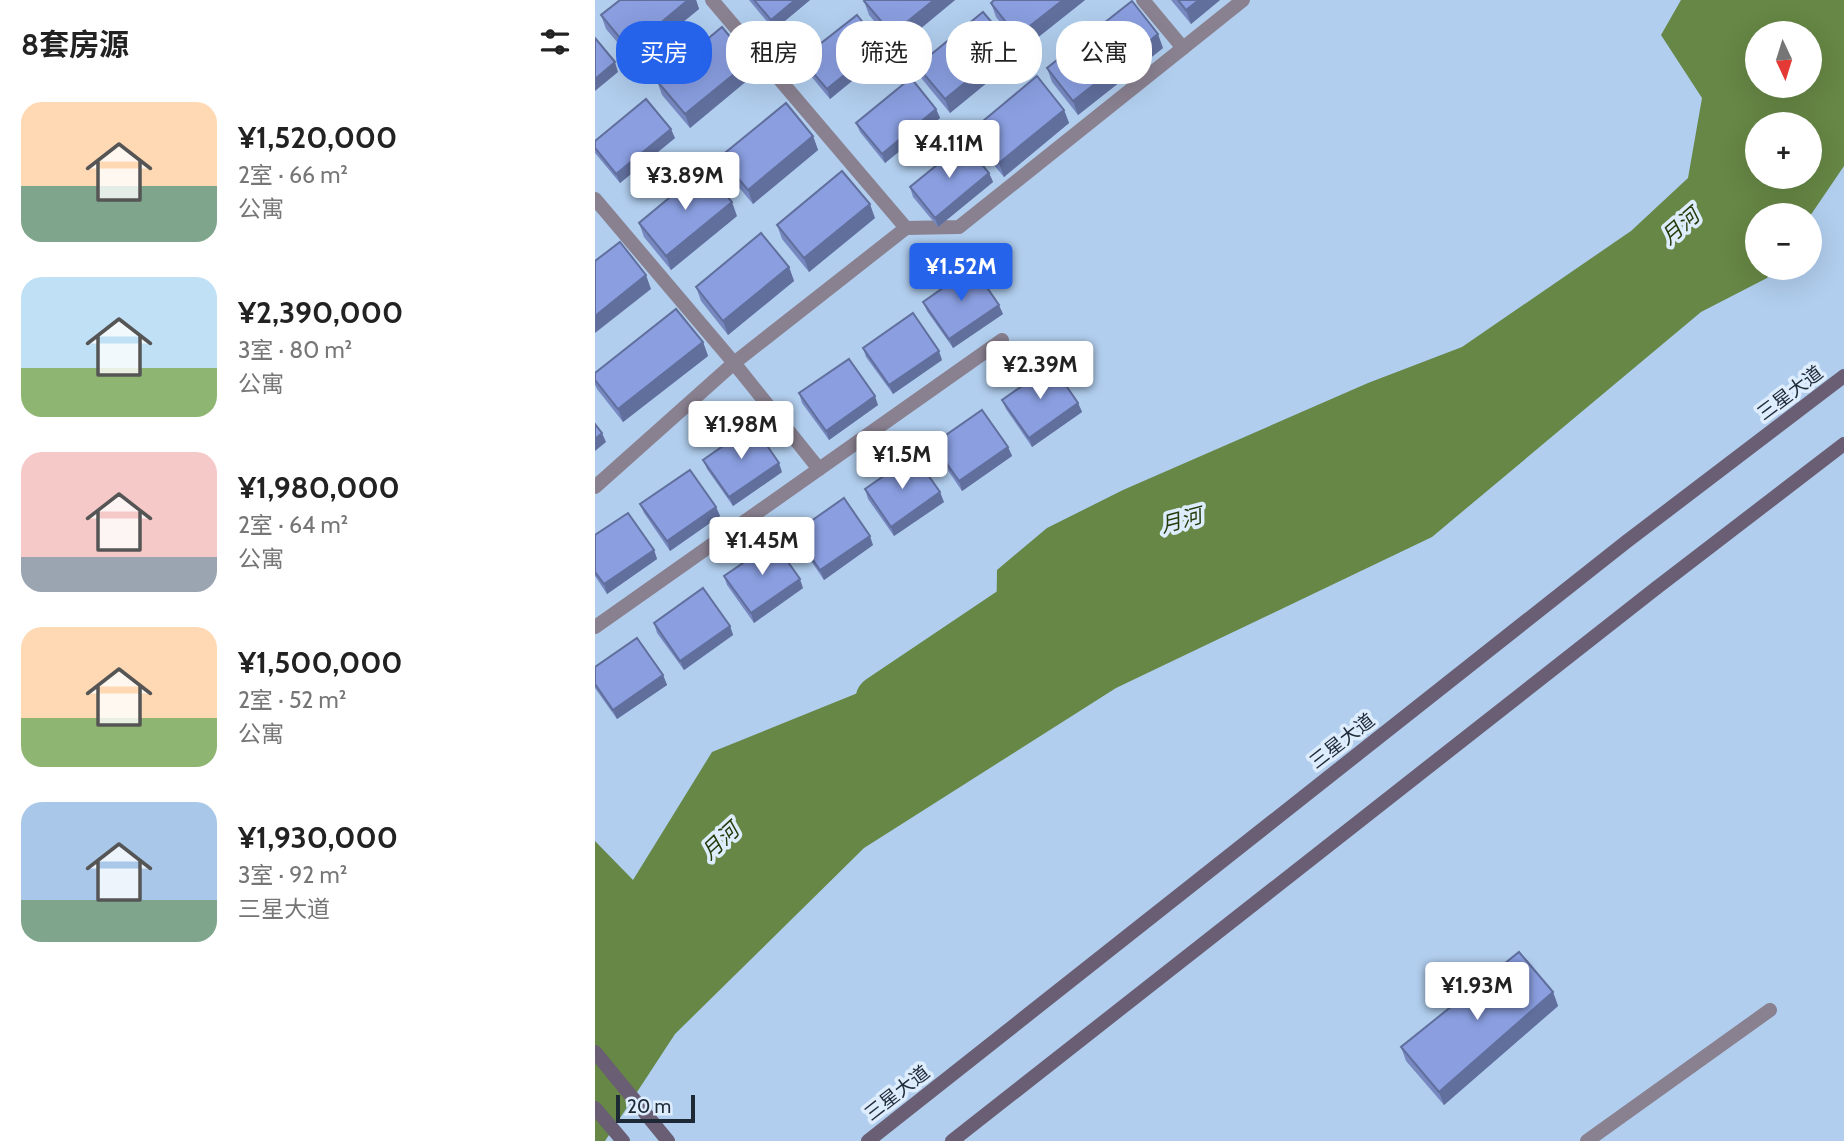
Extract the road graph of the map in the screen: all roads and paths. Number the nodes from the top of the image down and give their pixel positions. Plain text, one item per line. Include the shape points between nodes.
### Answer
1 (712, 0) edge
2 (1143, 0) edge
3 (1243, 0) edge
4 (1183, 48) junction
5 (595, 199) edge
6 (906, 229) junction
7 (1002, 340) dead end
8 (734, 363) junction
9 (1844, 376) edge
10 (1844, 444) edge
11 (819, 469) junction
12 (595, 487) edge
13 (595, 627) edge
14 (1770, 1010) dead end
15 (595, 1052) edge
16 (595, 1108) edge
17 (624, 1141) edge
18 (668, 1141) edge
19 (868, 1141) edge
20 (952, 1141) edge
21 (1587, 1141) edge

1 - 6 street
2 - 4 street
3 - 4 street
4 - 6 street via 959,228
5 - 8 street
6 - 8 street
7 - 11 street
8 - 11 street
8 - 12 street
9 - 19 street, 三星大道
10 - 20 street
11 - 13 street
14 - 21 street
15 - 18 street
16 - 17 street

